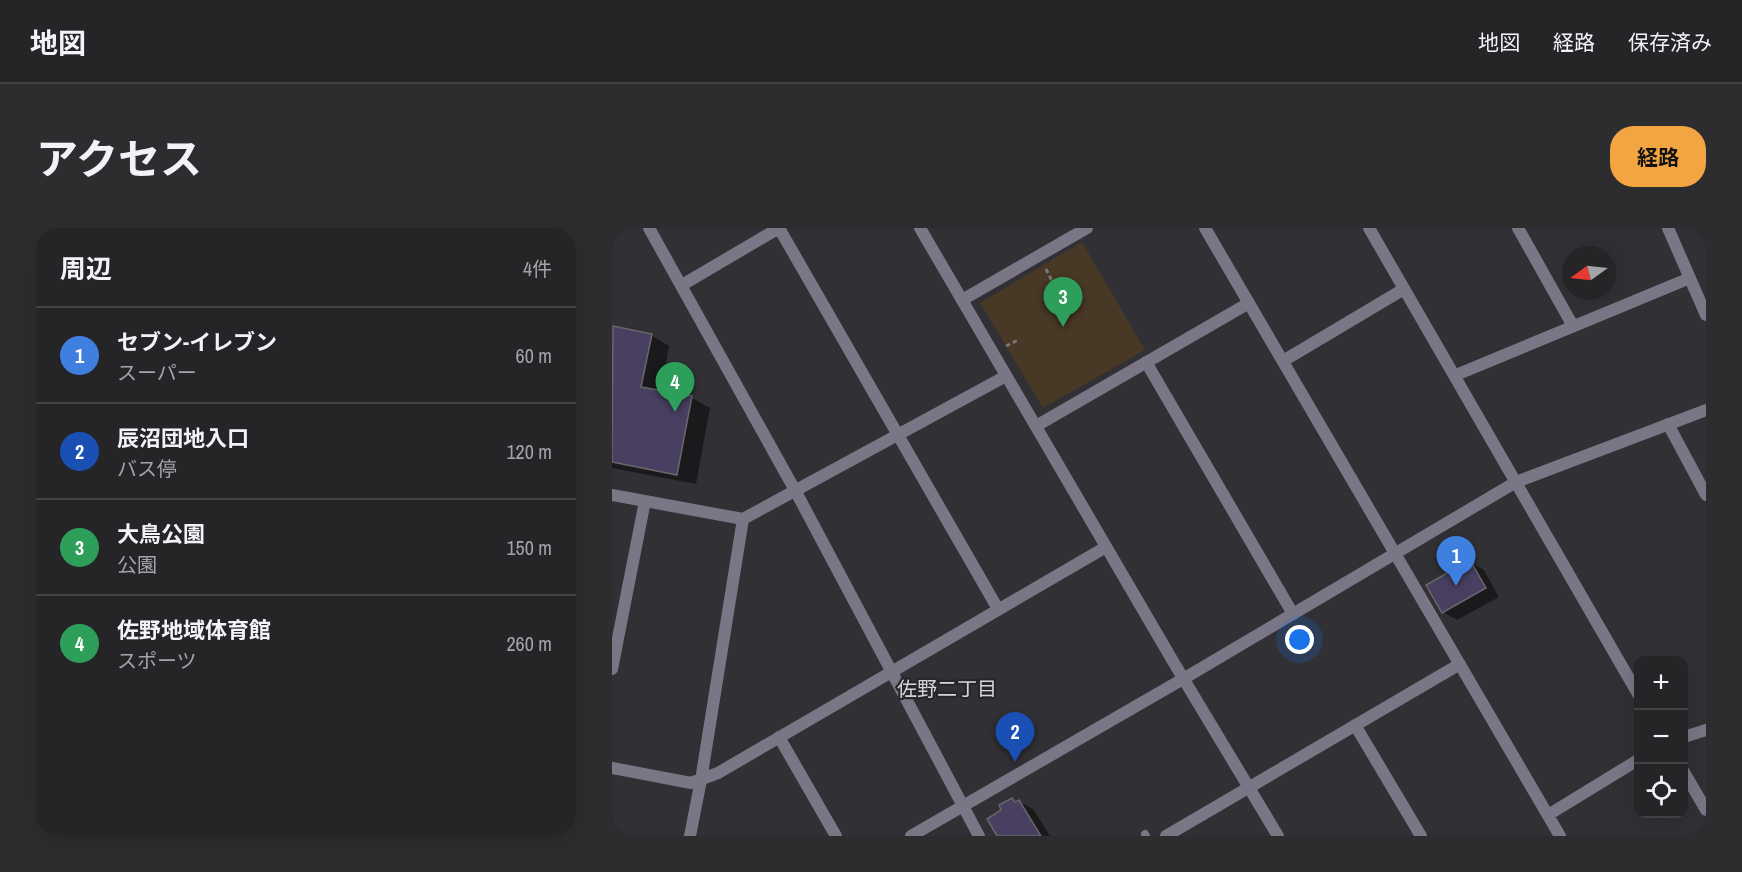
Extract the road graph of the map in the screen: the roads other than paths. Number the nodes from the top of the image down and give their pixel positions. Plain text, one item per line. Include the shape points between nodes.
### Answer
1 (649, 228) edge
2 (779, 228) edge
3 (920, 228) edge
4 (1087, 228) edge
5 (1205, 228) edge
6 (1369, 228) edge
7 (1518, 228) edge
8 (1668, 228) edge
9 (1690, 278) junction
10 (682, 285) junction
11 (1404, 289) junction
12 (962, 300) junction
13 (1249, 303) junction
14 (1706, 315) edge
15 (1574, 326) junction
16 (1283, 361) junction
17 (1146, 363) junction
18 (1456, 375) junction
19 (1006, 376) junction
20 (1706, 410) edge
21 (1668, 424) junction
22 (1036, 426) junction
23 (898, 434) junction
24 (1516, 482) junction
25 (795, 492) junction
26 (612, 495) edge
27 (1706, 495) edge
28 (645, 501) junction
29 (743, 519) junction
30 (1106, 547) junction
31 (1395, 553) junction
32 (998, 609) junction
33 (1293, 614) junction
34 (1460, 664) junction
35 (612, 669) edge
36 (892, 672) junction
37 (1183, 679) junction
38 (1634, 687) edge
39 (1355, 725) junction
40 (1706, 730) edge
41 (1688, 735) edge
42 (779, 737) junction
43 (1634, 762) edge
44 (612, 768) edge
45 (701, 780) junction
46 (1688, 780) edge
47 (1250, 787) junction
48 (962, 806) junction
49 (1706, 810) edge
50 (1548, 815) junction
51 (1172, 828) edge
52 (690, 836) edge
53 (836, 836) edge
54 (911, 836) edge
55 (979, 836) edge
56 (1278, 836) edge
57 (1420, 836) edge
58 (1560, 836) edge

1 - 10 street
2 - 10 street
2 - 23 street
3 - 12 street
4 - 12 street
5 - 13 street
6 - 11 street
7 - 15 street
8 - 9 street
9 - 14 street
9 - 15 street
10 - 25 street
11 - 16 street
11 - 18 street
12 - 19 street
13 - 16 street
13 - 17 street
15 - 18 street
16 - 31 street
17 - 22 street
17 - 33 street
18 - 24 street
19 - 22 street
19 - 23 street
20 - 21 street
21 - 24 street
21 - 27 street
22 - 30 street
23 - 25 street
23 - 32 street
24 - 31 street
24 - 38 street
25 - 29 street
25 - 36 street
26 - 28 street
28 - 29 street
28 - 35 street
29 - 45 street
30 - 32 street
30 - 37 street
31 - 33 street
31 - 34 street
32 - 36 street
33 - 37 street
34 - 39 street
34 - 50 street
36 - 42 street
36 - 48 street
37 - 47 street
37 - 48 street
39 - 47 street
39 - 57 street
40 - 41 street
42 - 45 street
42 - 53 street
43 - 50 street
44 - 45 street via 691,783
45 - 52 street
46 - 49 street
47 - 51 street
47 - 56 street
48 - 54 street
48 - 55 street
50 - 58 street

